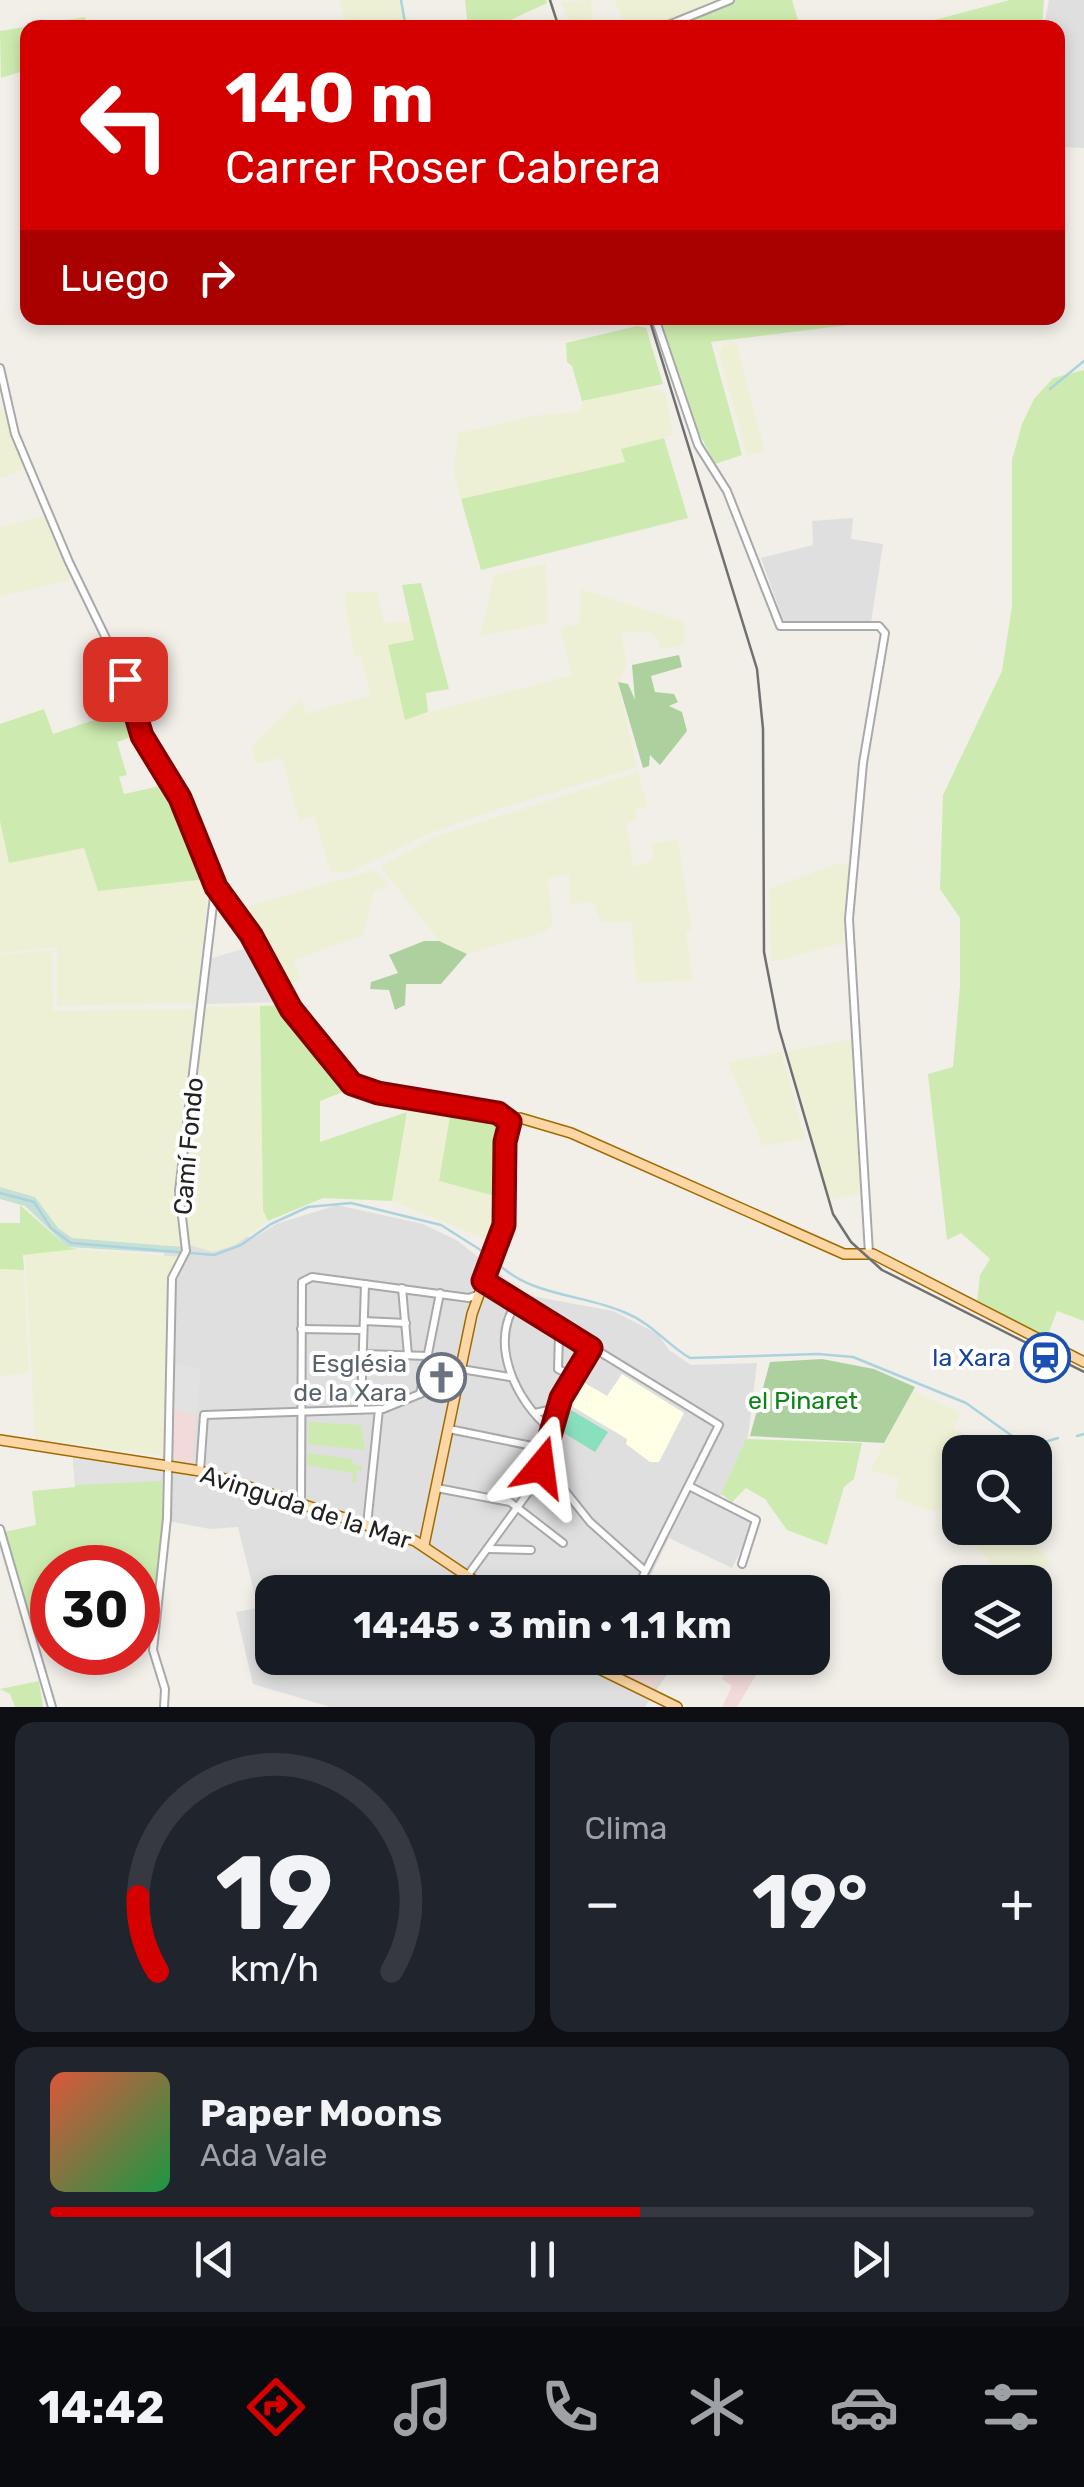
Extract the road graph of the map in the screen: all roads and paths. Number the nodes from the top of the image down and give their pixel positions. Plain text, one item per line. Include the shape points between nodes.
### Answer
1 (730, 0) edge
2 (681, 20) edge
3 (657, 325) edge
4 (0, 368) edge
5 (216, 887) junction
6 (510, 1122) junction
7 (868, 1253) junction
8 (483, 1281) junction
9 (365, 1284) junction
10 (402, 1288) junction
11 (440, 1293) junction
12 (474, 1300) junction
13 (516, 1302) junction
14 (406, 1323) junction
15 (364, 1326) junction
16 (301, 1329) junction
17 (582, 1348) joint
18 (591, 1348) junction
19 (363, 1354) junction
20 (408, 1355) junction
21 (429, 1356) junction
22 (1084, 1362) edge
23 (460, 1368) junction
24 (510, 1377) dead end
25 (420, 1394) junction
26 (455, 1397) junction
27 (361, 1407) junction
28 (557, 1408) junction
29 (379, 1409) junction
30 (303, 1410) junction
31 (534, 1413) junction
32 (449, 1430) junction
33 (551, 1430) junction
34 (0, 1440) edge
35 (547, 1449) junction
36 (168, 1463) junction
37 (200, 1471) junction
38 (546, 1472) junction
39 (689, 1486) junction
40 (437, 1488) junction
41 (301, 1503) junction
42 (516, 1509) junction
43 (368, 1525) junction
44 (0, 1529) edge
45 (564, 1542) dead end
46 (424, 1545) junction
47 (487, 1549) junction
48 (531, 1550) dead end
49 (742, 1564) dead end
50 (646, 1571) junction
51 (468, 1575) joint
52 (644, 1575) edge
53 (610, 1675) edge
54 (52, 1707) edge
55 (164, 1707) edge
56 (677, 1707) edge

1 - 2 street
3 - 7 street via 698,445 727,491 780,626 879,626 885,633 863,762 849,919
4 - 5 street via 42,499 120,665 142,736 180,798
5 - 6 street via 291,1009 352,1084 498,1113
5 - 36 street, Camí Fondo via 179,1191 186,1251 172,1278
6 - 7 main road via 526,1118 553,1126 844,1254
6 - 8 main road via 506,1208
7 - 22 main road
8 - 12 main road
8 - 13 street
9 - 10 street
9 - 15 street
9 - 16 street via 306,1279 300,1288
10 - 11 street
10 - 14 street
11 - 12 street
11 - 21 street
12 - 23 main road
13 - 18 street
13 - 31 street via 506,1357
14 - 15 street
14 - 20 street
15 - 16 street
15 - 19 street
16 - 30 street
17 - 17 street via 560,1334 558,1368 570,1375
18 - 28 street
18 - 39 street via 719,1425
19 - 20 street
19 - 27 street
20 - 21 street
21 - 25 street
23 - 24 street
23 - 26 main road
25 - 26 street
25 - 29 street
26 - 32 main road
27 - 29 street
27 - 30 street
28 - 31 street
28 - 33 street
29 - 43 street
30 - 37 street via 204,1414
30 - 41 street
31 - 33 street
32 - 35 street
32 - 40 main road
33 - 35 street
34 - 36 main road, Avinguda de la Mar
35 - 38 street via 552,1466
36 - 37 main road, Avinguda de la Mar
36 - 55 street, Camí Fondo via 153,1650
37 - 41 main road, Avinguda de la Mar
38 - 42 street
38 - 50 street
39 - 49 street via 756,1520
39 - 50 street
40 - 42 street via 510,1502
40 - 46 main road
41 - 43 main road, Avinguda de la Mar
42 - 45 street
42 - 47 street
43 - 46 main road, Avinguda de la Mar
44 - 54 street
46 - 51 main road, Avinguda de la Mar
47 - 48 street
47 - 51 street
50 - 52 street
53 - 56 main road

